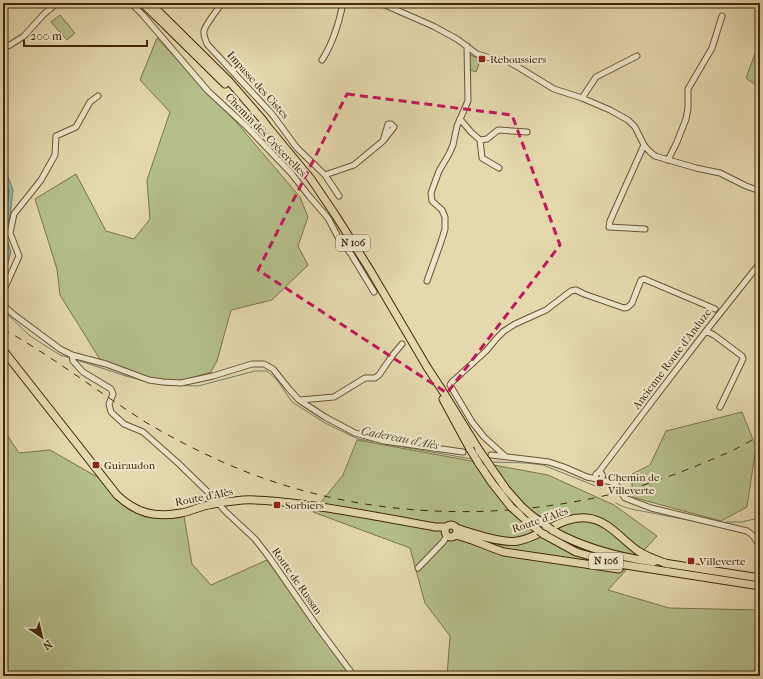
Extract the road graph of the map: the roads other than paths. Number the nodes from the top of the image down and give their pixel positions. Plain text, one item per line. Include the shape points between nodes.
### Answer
1 (57, 3) edge
2 (131, 3) edge
3 (142, 3) edge
4 (145, 3) edge
5 (150, 3) edge
6 (222, 3) edge
7 (343, 3) edge
8 (373, 3) edge
9 (722, 16) dead end
10 (163, 23) junction
11 (467, 46) junction
12 (3, 48) edge
13 (637, 56) dead end
14 (322, 60) dead end
15 (98, 96) dead end
16 (582, 98) junction
17 (460, 119) junction
18 (268, 127) junction
19 (527, 132) dead end
20 (480, 140) junction
21 (382, 141) dead end
22 (644, 145) junction
23 (668, 160) junction
24 (499, 168) dead end
25 (325, 175) junction
26 (760, 191) edge
27 (339, 196) dead end
28 (645, 229) dead end
29 (760, 263) edge
30 (427, 281) dead end
31 (3, 292) edge
32 (374, 292) dead end
33 (3, 305) edge
34 (715, 309) dead end
35 (706, 331) junction
36 (402, 344) dead end
37 (3, 350) edge
38 (72, 354) junction
39 (427, 367) junction
40 (299, 400) junction
41 (720, 407) dead end
42 (466, 450) junction
43 (491, 455) dead end
44 (505, 456) junction
45 (599, 476) junction
46 (218, 503) junction
47 (456, 531) junction
48 (445, 532) junction
49 (760, 548) edge
50 (668, 564) junction
51 (418, 568) dead end
52 (675, 574) junction
53 (760, 578) edge
54 (760, 586) edge
55 (354, 676) edge

1 - 12 street via 24,36
2 - 32 street, Chemin des Crécerelles via 208,91 291,173 328,218
3 - 10 main road
4 - 10 main road, N 106
5 - 18 main road, N 106 via 228,81
6 - 25 street, Impasse des Cistes via 204,31 207,44 272,114 297,148
7 - 14 street via 329,50
8 - 11 street via 385,5 433,26
9 - 23 street via 712,48 688,89 686,119
10 - 18 main road, N 106
11 - 16 street via 477,54 507,61 554,89
11 - 17 street via 468,101
13 - 16 street via 596,77
15 - 31 street via 90,102 76,127 56,136 55,155 42,180 14,214 10,233 19,256
16 - 22 street via 628,120 635,127
17 - 20 street
17 - 30 street via 453,145 439,171 431,194 432,201 442,210 445,217 445,229
18 - 39 main road, N 106 via 324,198
19 - 20 street via 498,130 487,139
20 - 24 street via 482,158
21 - 25 street via 354,165
22 - 23 street via 654,156
22 - 28 street via 609,227
23 - 26 street via 720,173
25 - 27 street, Impasse des Cistes
29 - 35 street, Ancienne Route d'Anduze
33 - 38 street via 60,349
34 - 44 street via 641,280 628,307 624,308 576,290 546,310 504,331 450,386 472,422
35 - 41 street via 743,359
35 - 45 street, Ancienne Route d'Anduze
36 - 40 street via 379,376 365,378 334,397
37 - 46 main road, Route d'Alès via 117,495 126,503 151,514 168,515
38 - 40 street via 149,380 181,383 252,364 264,364 273,368
38 - 46 street, Route de Russan via 73,361 83,372 111,390 111,412 124,424 143,432
39 - 42 main road, N 106
39 - 50 main road, N 106, bridge via 506,489 531,515 575,542 597,550
40 - 42 street via 355,433 384,441
42 - 52 main road, N 106, bridge via 511,507 541,532 567,548 619,564
43 - 44 street
44 - 45 street via 549,462 587,477
45 - 49 street via 617,484 625,498 651,508 752,533
46 - 48 main road, Route d'Alès via 244,500 274,501 435,527
46 - 55 street, Route de Russan via 255,539
47 - 48 main road via 452,537
47 - 48 main road via 451,524
47 - 50 main road, Route d'Alès via 513,541 525,539 573,519 588,518 605,524 636,550
47 - 52 main road via 504,552
48 - 51 street via 442,542
50 - 53 main road, N 106
52 - 54 main road, N 106

